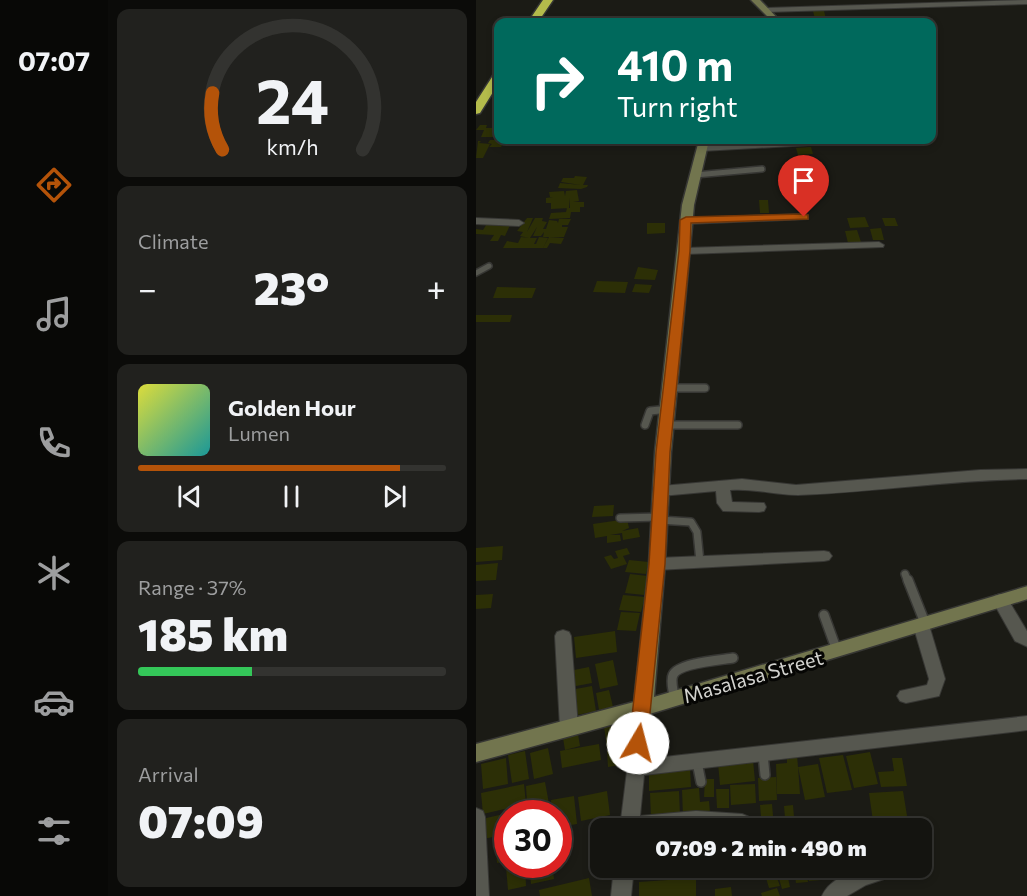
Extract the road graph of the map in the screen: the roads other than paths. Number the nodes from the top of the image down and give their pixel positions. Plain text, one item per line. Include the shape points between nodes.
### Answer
1 (548, 0) edge
2 (755, 0) edge
3 (1028, 2) edge
4 (766, 10) junction
5 (536, 18) edge
6 (773, 18) edge
7 (494, 88) edge
8 (476, 111) edge
9 (704, 144) edge
10 (762, 169) dead end
11 (695, 175) junction
12 (804, 217) dead end
13 (686, 220) junction
14 (476, 221) edge
15 (520, 223) dead end
16 (879, 245) dead end
17 (685, 251) junction
18 (490, 266) dead end
19 (476, 273) edge
20 (670, 388) junction
21 (705, 388) dead end
22 (669, 409) junction
23 (644, 425) dead end
24 (666, 425) junction
25 (738, 425) dead end
26 (1028, 474) edge
27 (722, 485) junction
28 (661, 491) junction
29 (759, 507) dead end
30 (620, 518) dead end
31 (660, 519) junction
32 (824, 556) dead end
33 (700, 562) junction
34 (657, 564) junction
35 (905, 574) dead end
36 (1028, 592) edge
37 (1000, 600) junction
38 (824, 615) dead end
39 (923, 624) junction
40 (563, 636) dead end
41 (1028, 641) edge
42 (837, 651) junction
43 (733, 658) dead end
44 (906, 696) dead end
45 (674, 699) junction
46 (643, 708) junction
47 (1028, 723) edge
48 (569, 727) junction
49 (476, 753) edge
50 (763, 754) junction
51 (697, 762) junction
52 (634, 768) junction
53 (765, 775) dead end
54 (701, 782) dead end
55 (476, 817) edge
56 (630, 818) edge
57 (623, 878) edge
58 (857, 878) edge
59 (479, 896) edge
60 (621, 896) edge
61 (832, 896) edge

1 - 5 highway
2 - 4 street
3 - 4 street
4 - 6 street
7 - 8 highway
9 - 11 street
10 - 11 lane
11 - 13 street
12 - 13 street
13 - 17 street
14 - 15 street
16 - 17 street
17 - 20 street
18 - 19 lane
20 - 21 lane
20 - 22 street
22 - 23 lane via 650,411
22 - 24 street
24 - 25 lane
24 - 28 street
26 - 27 street via 796,490
27 - 28 street
27 - 29 street via 728,507
28 - 31 street
30 - 31 lane
31 - 33 lane via 691,522 697,532
31 - 34 street
32 - 33 street
33 - 34 street
34 - 46 street
35 - 39 lane
36 - 37 street, Masalasa Street
37 - 39 street, Masalasa Street
37 - 41 street via 1021,637
38 - 42 lane
39 - 42 street, Masalasa Street
39 - 44 street via 936,685 933,691
40 - 48 street
42 - 45 street, Masalasa Street
43 - 45 lane via 675,670
45 - 46 street, Masalasa Street
46 - 48 street, Masalasa Street
46 - 52 street
47 - 50 street
48 - 49 street, Masalasa Street
50 - 51 street
50 - 53 lane
51 - 52 street
51 - 54 lane
52 - 56 street
55 - 59 street
57 - 60 street
58 - 61 street

